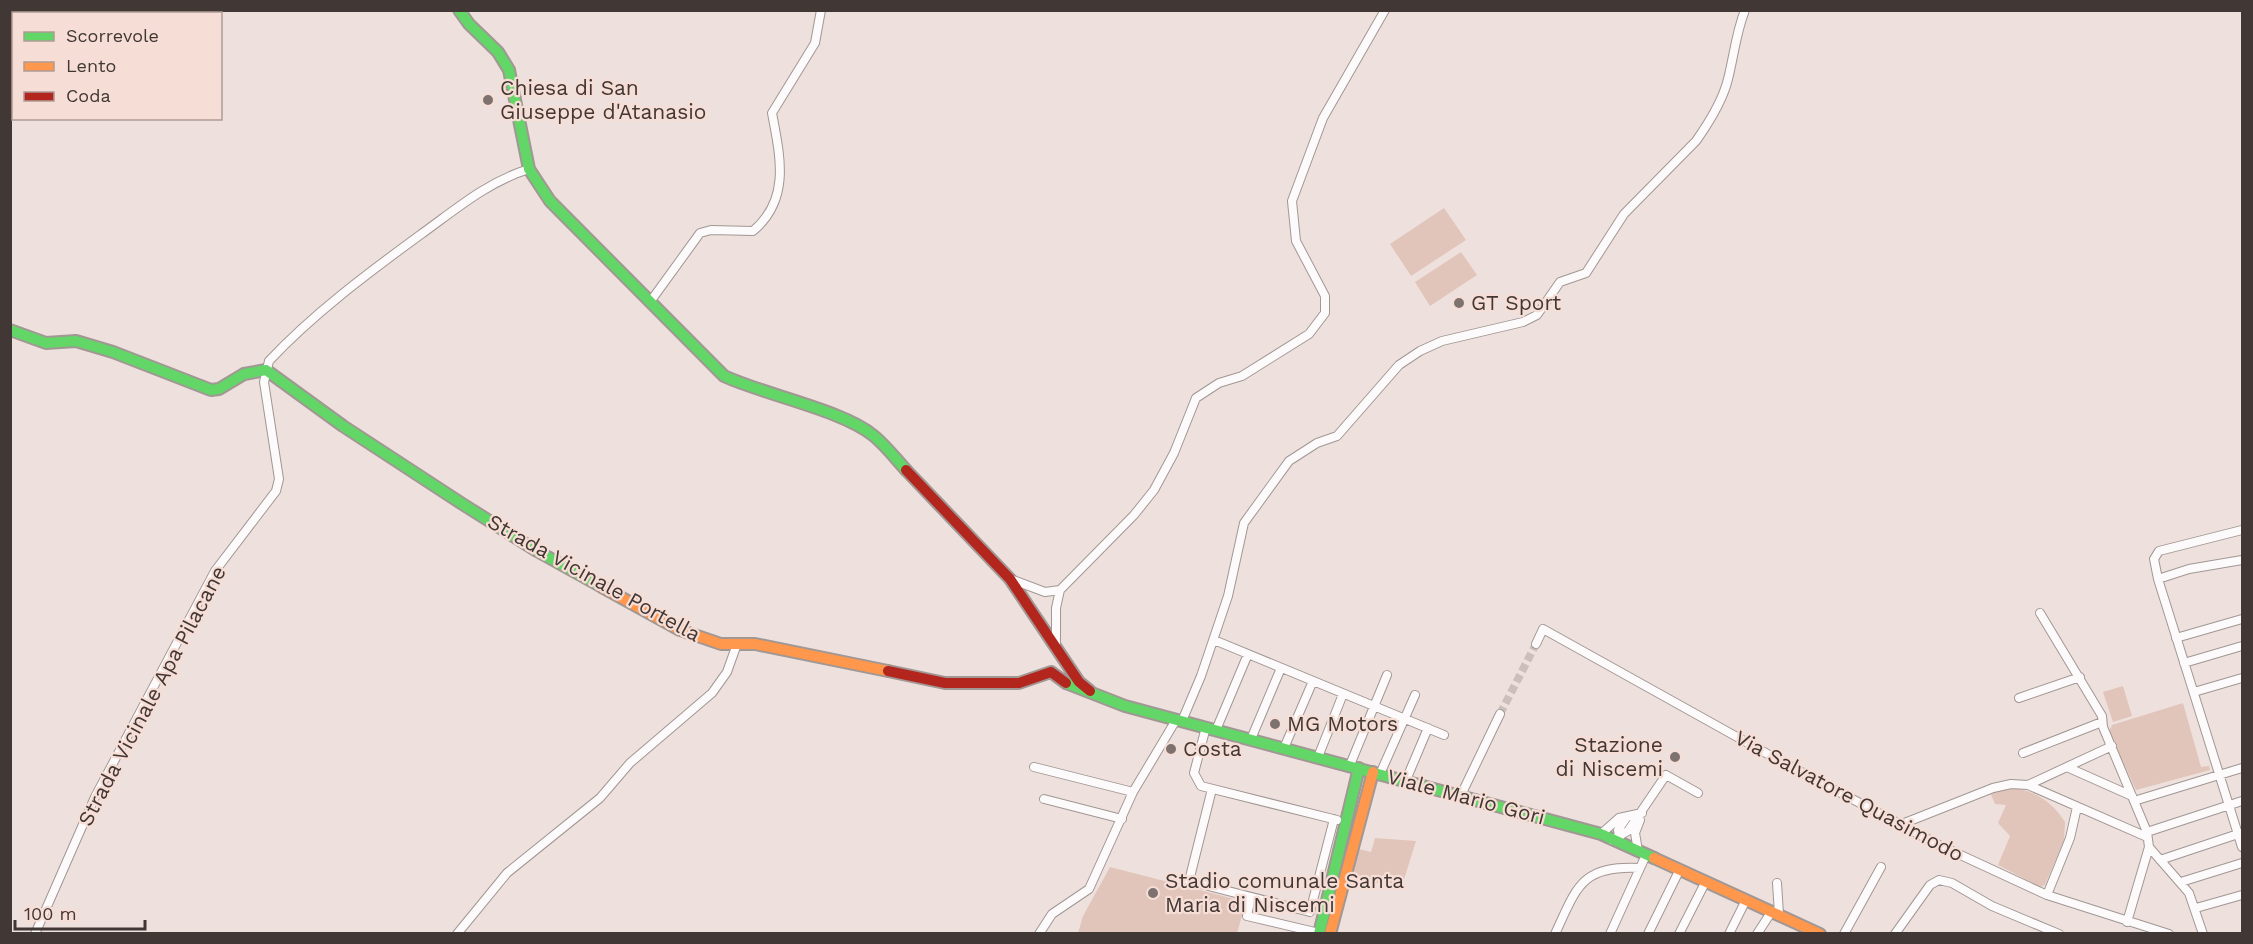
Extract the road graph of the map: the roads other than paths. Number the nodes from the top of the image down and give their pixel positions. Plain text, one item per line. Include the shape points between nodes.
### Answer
1 (459, 10) edge
2 (821, 10) edge
3 (1385, 10) edge
4 (1745, 10) edge
5 (529, 169) junction
6 (650, 302) junction
7 (10, 330) edge
8 (266, 370) junction
9 (2242, 530) edge
10 (2242, 560) edge
11 (1010, 579) junction
12 (2158, 579) junction
13 (1060, 590) junction
14 (2040, 613) dead end
15 (2242, 619) edge
16 (2176, 638) junction
17 (1214, 640) junction
18 (738, 644) junction
19 (1536, 644) tunnel mouth
20 (1056, 646) junction
21 (2242, 646) edge
22 (1248, 654) junction
23 (2184, 663) junction
24 (1281, 668) junction
25 (1387, 675) dead end
26 (2080, 677) junction
27 (2242, 678) edge
28 (1313, 681) junction
29 (2194, 692) junction
30 (1343, 694) junction
31 (1415, 695) dead end
32 (1098, 696) junction
33 (2019, 698) dead end
34 (1374, 706) junction
35 (1500, 714) tunnel mouth
36 (1404, 719) junction
37 (1179, 720) junction
38 (2102, 722) junction
39 (1428, 728) junction
40 (1211, 729) junction
41 (1444, 735) dead end
42 (1251, 739) junction
43 (2112, 746) junction
44 (1284, 748) junction
45 (2023, 753) dead end
46 (1318, 757) junction
47 (1035, 767) dead end
48 (1354, 767) junction
49 (2069, 768) junction
50 (2242, 768) edge
51 (1376, 773) junction
52 (2220, 775) junction
53 (1406, 780) junction
54 (2028, 785) junction
55 (1212, 789) junction
56 (1133, 792) junction
57 (1698, 793) dead end
58 (1461, 795) junction
59 (2133, 798) junction
60 (1044, 799) dead end
61 (2242, 801) edge
62 (2229, 805) junction
63 (2077, 807) junction
64 (1642, 813) junction
65 (1627, 817) junction
66 (1122, 819) junction
67 (1334, 819) junction
68 (1346, 822) junction
69 (1902, 824) junction
70 (2240, 833) edge
71 (1601, 834) junction
72 (2147, 835) junction
73 (1617, 840) junction
74 (2149, 846) junction
75 (2242, 847) edge
76 (1642, 853) junction
77 (2160, 860) junction
78 (2242, 863) edge
79 (1881, 867) dead end
80 (1640, 868) junction
81 (1680, 869) junction
82 (1706, 881) junction
83 (2181, 882) junction
84 (1777, 883) dead end
85 (2047, 895) junction
86 (2242, 895) edge
87 (1251, 897) junction
88 (1746, 900) junction
89 (2196, 908) junction
90 (1776, 912) junction
91 (2127, 922) junction
92 (35, 933) edge
93 (457, 933) edge
94 (1039, 933) edge
95 (1319, 933) edge
96 (1333, 933) edge
97 (1555, 933) edge
98 (1610, 933) edge
99 (1648, 933) edge
100 (1679, 933) edge
101 (1729, 933) edge
102 (1757, 933) edge
103 (1820, 933) edge
104 (1844, 933) edge
105 (1895, 933) edge
106 (2057, 933) edge
107 (2169, 933) edge
108 (2203, 933) edge

1 - 5 main road via 498,52 509,70
2 - 6 street via 815,43 772,113 782,166 767,220 753,231 700,233
3 - 13 street via 1323,118 1292,201 1296,241 1326,296 1325,313 1309,334 1242,376 1220,383 1196,398 1170,463 1154,490
4 - 17 street via 1736,33 1728,81 1705,129 1623,214 1586,273 1560,282 1537,315 1419,351 1399,365 1337,436 1301,452 1276,477 1244,523
5 - 6 main road via 550,201
5 - 8 street via 484,189 373,270 282,348
6 - 11 main road via 724,376 833,415 873,435
7 - 8 main road via 46,343 75,341 211,390 244,374
8 - 18 main road, Strada Vicinale Portella via 343,426 537,551 680,630 702,639
8 - 92 street, Strada Vicinale Apa Pilacane via 264,382 279,479 276,491 215,571 95,797
9 - 12 street via 2159,551 2154,560
10 - 12 street
11 - 13 street via 1045,592
11 - 20 main road
12 - 16 street
13 - 20 street
14 - 26 street
15 - 16 street
16 - 23 street
17 - 22 street
17 - 37 street
18 - 32 main road, Strada Vicinale Portella via 755,644 945,683 1019,683 1051,672 1072,687
18 - 93 street via 727,672 712,693 630,763 600,798 507,873
19 - 69 street, Via Salvatore Quasimodo via 1543,629
20 - 32 main road via 1080,682
21 - 23 street
22 - 24 street
22 - 40 street
23 - 29 street
24 - 28 street
24 - 42 street
25 - 34 street
26 - 33 street
26 - 38 street
27 - 29 street
28 - 30 street
28 - 44 street
29 - 52 street
30 - 34 street
30 - 46 street
31 - 36 street
32 - 37 main road, Viale Mario Gori
34 - 36 street
34 - 48 street
35 - 58 street
36 - 39 street
36 - 51 street
37 - 40 main road, Viale Mario Gori
37 - 56 street
38 - 43 street
38 - 45 street
39 - 41 street
39 - 53 street
40 - 42 main road, Viale Mario Gori
40 - 55 street via 1194,773 1201,786
42 - 44 main road, Viale Mario Gori
43 - 49 street via 2078,760
43 - 59 street
44 - 46 main road, Viale Mario Gori
46 - 48 main road, Viale Mario Gori
47 - 56 street
48 - 51 main road, Viale Mario Gori
48 - 68 main road
49 - 54 street
49 - 59 street
50 - 52 street
51 - 53 main road, Viale Mario Gori
51 - 96 main road
52 - 59 street
52 - 62 street
53 - 58 main road, Viale Mario Gori
54 - 63 street
54 - 69 street via 1993,788
55 - 67 street
55 - 87 street via 1189,881
56 - 66 street
57 - 64 street via 1666,775
58 - 71 main road, Viale Mario Gori
59 - 72 street
60 - 66 street
61 - 62 street
62 - 70 street
62 - 72 street
63 - 72 street
63 - 85 street via 2070,838
64 - 65 street
64 - 73 street
64 - 76 street via 1635,833
65 - 71 street via 1613,821
65 - 73 street via 1618,830
66 - 94 street via 1089,889 1052,914
67 - 68 street
67 - 87 street via 1310,912
68 - 95 main road
69 - 85 street, Via Salvatore Quasimodo
70 - 75 street
70 - 77 street
71 - 73 main road, Viale Mario Gori
72 - 74 street
73 - 76 main road, Viale Mario Gori
74 - 77 street
74 - 91 street
76 - 80 street
76 - 81 main road, Viale Mario Gori
77 - 83 street
78 - 83 street
79 - 104 street
80 - 97 street via 1622,867 1585,879
80 - 98 street
81 - 82 main road, Viale Mario Gori
81 - 99 street
82 - 88 main road, Viale Mario Gori
82 - 100 street
83 - 89 street
84 - 90 street
85 - 91 street, Via Salvatore Quasimodo
86 - 89 street
87 - 95 street via 1247,915
88 - 90 main road, Viale Mario Gori
88 - 101 street
89 - 108 street
90 - 102 street
90 - 103 main road, Viale Mario Gori
91 - 107 street, Via Salvatore Quasimodo
105 - 106 street via 1930,885 1939,880

